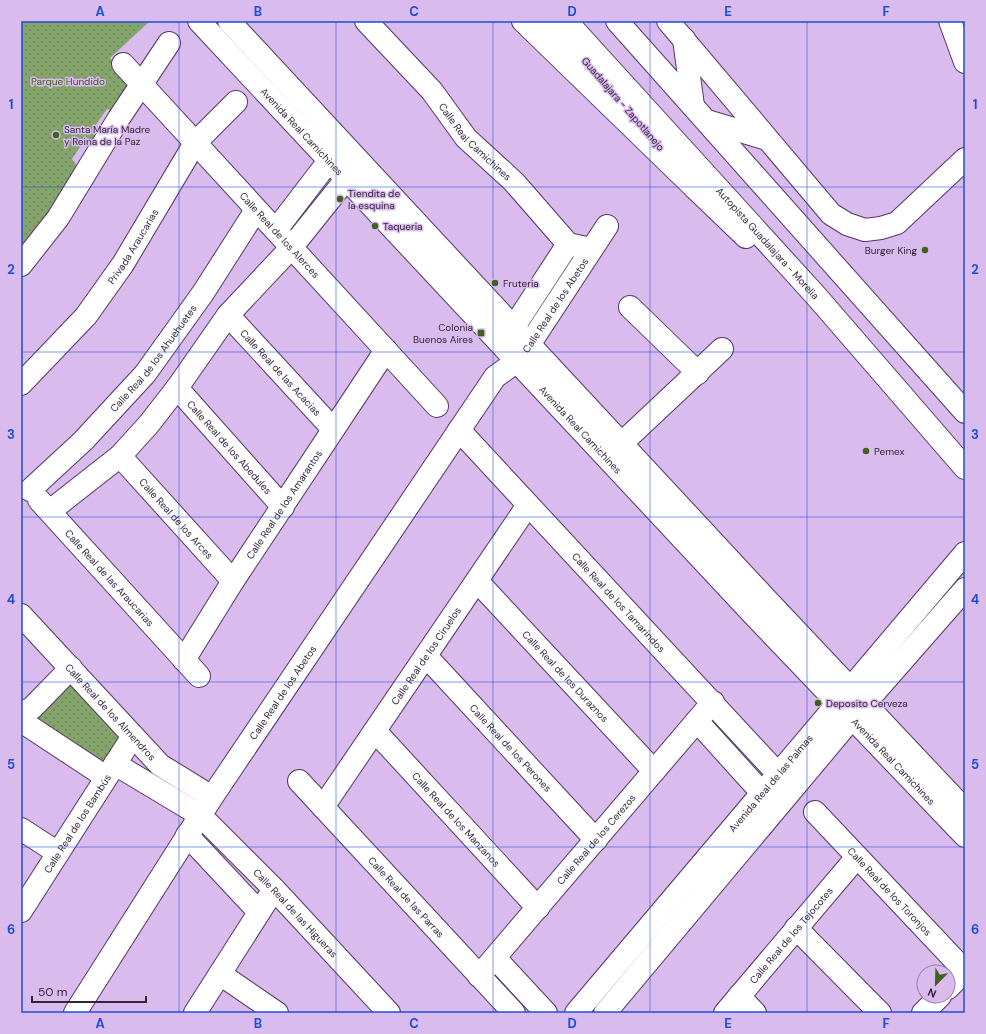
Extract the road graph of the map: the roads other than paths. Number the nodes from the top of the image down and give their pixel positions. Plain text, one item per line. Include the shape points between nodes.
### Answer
1 (199, 21) edge
2 (229, 21) edge
3 (366, 21) edge
4 (523, 21) edge
5 (549, 21) edge
6 (566, 21) edge
7 (668, 21) edge
8 (950, 21) edge
9 (620, 24) edge
10 (684, 39) junction
11 (169, 43) dead end
12 (965, 62) edge
13 (123, 64) dead end
14 (142, 85) junction
15 (236, 102) dead end
16 (700, 114) junction
17 (767, 139) junction
18 (195, 143) junction
19 (336, 152) junction
20 (965, 159) edge
21 (347, 178) junction
22 (695, 188) junction
23 (256, 210) junction
24 (607, 226) dead end
25 (276, 230) junction
26 (568, 244) junction
27 (292, 248) junction
28 (591, 249) junction
29 (21, 265) edge
30 (817, 297) junction
31 (630, 307) dead end
32 (228, 315) junction
33 (516, 345) junction
34 (722, 349) dead end
35 (386, 350) junction
36 (698, 373) junction
37 (21, 384) edge
38 (177, 388) junction
39 (437, 406) dead end
40 (965, 412) edge
41 (333, 430) junction
42 (459, 430) junction
43 (622, 444) junction
44 (120, 456) junction
45 (965, 468) edge
46 (26, 485) edge
47 (528, 505) junction
48 (283, 507) junction
49 (50, 511) junction
50 (965, 554) edge
51 (233, 581) junction
52 (477, 581) junction
53 (965, 589) edge
54 (21, 615) edge
55 (426, 656) junction
56 (184, 660) junction
57 (71, 668) junction
58 (198, 676) dead end
59 (713, 702) junction
60 (851, 703) junction
61 (21, 714) edge
62 (21, 721) edge
63 (697, 721) junction
64 (375, 731) junction
65 (133, 736) junction
66 (111, 770) junction
67 (654, 771) junction
68 (778, 774) junction
69 (299, 781) dead end
70 (762, 793) junction
71 (212, 797) junction
72 (962, 801) edge
73 (323, 807) junction
74 (815, 812) dead end
75 (200, 815) junction
76 (21, 829) edge
77 (187, 835) junction
78 (965, 836) edge
79 (596, 840) junction
80 (58, 853) junction
81 (709, 855) junction
82 (856, 857) junction
83 (725, 870) junction
84 (274, 889) junction
85 (538, 908) junction
86 (21, 911) edge
87 (259, 912) junction
88 (796, 928) junction
89 (495, 958) junction
90 (965, 971) edge
91 (220, 974) junction
92 (480, 976) junction
93 (956, 980) edge
94 (739, 996) junction
95 (932, 1004) edge
96 (76, 1013) edge
97 (195, 1013) edge
98 (277, 1013) edge
99 (389, 1013) edge
100 (514, 1013) edge
101 (546, 1013) edge
102 (576, 1013) edge
103 (605, 1013) edge
104 (725, 1013) edge
105 (755, 1013) edge
106 (880, 1013) edge
107 (924, 1013) edge

1 - 19 main road, Avenida Real Camichines
2 - 19 main road, Avenida Real Camichines
3 - 26 main road, Calle Real Camichines via 432,91 466,138 514,182
4 - 22 main road
5 - 22 main road, Guadalajara - Zapotlanejo
6 - 30 main road, Autopista Guadalajara - Morelia
7 - 10 main road
8 - 12 main road
9 - 16 main road
10 - 16 main road
10 - 17 main road
11 - 14 main road
13 - 14 main road, Calle Real de los Alerces
14 - 18 main road, Calle Real de los Alerces
14 - 29 main road via 58,218
15 - 18 main road, Privada Araucarias
16 - 17 main road
16 - 40 main road
17 - 20 main road via 831,214 847,224 865,230 897,222
18 - 23 main road, Calle Real de los Alerces
18 - 37 main road, Privada Araucarias via 115,276 86,316
19 - 21 main road, Avenida Real Camichines
19 - 25 main road
19 - 33 main road, Avenida Real Camichines
21 - 27 main road
21 - 33 main road, Avenida Real Camichines
22 - 30 main road via 750,242
23 - 25 main road, Calle Real de los Alerces
23 - 46 main road, Calle Real de los Ahuehuetes via 203,293 145,374 83,441
24 - 28 main road, Calle Real de los Abetos
25 - 27 main road, Calle Real de los Alerces
26 - 28 main road
26 - 33 main road, Calle Real de los Abetos
27 - 32 main road
27 - 35 main road, Calle Real de los Alerces
28 - 33 main road, Calle Real de los Abetos
30 - 45 main road, Autopista Guadalajara - Morelia
31 - 36 main road
32 - 38 main road
32 - 41 main road, Calle Real de las Acacias
33 - 42 main road, Calle Real de los Abetos
33 - 43 main road, Avenida Real Camichines
33 - 60 main road, Avenida Real Camichines
34 - 36 main road
35 - 39 main road, Calle Real de los Alerces
35 - 41 main road, Calle Real de los Amarantos
36 - 43 main road
38 - 44 main road
38 - 48 main road, Calle Real de los Abedules
41 - 48 main road, Calle Real de los Amarantos
42 - 47 main road, Calle Real de los Tamarindos
42 - 71 main road, Calle Real de los Abetos
43 - 60 main road, Avenida Real Camichines
44 - 49 main road
44 - 51 main road, Calle Real de los Arces
46 - 49 main road, Calle Real de las Araucarias
47 - 52 main road, Calle Real de los Ciruelos
47 - 59 main road, Calle Real de los Tamarindos
48 - 51 main road, Calle Real de los Amarantos
49 - 56 main road, Calle Real de las Araucarias
50 - 60 main road, Avenida Real de las Palmas
51 - 56 main road, Calle Real de los Amarantos
52 - 55 main road, Calle Real de los Ciruelos
52 - 67 main road, Calle Real de los Duraznos
53 - 60 main road, Avenida Real de las Palmas
54 - 57 main road, Calle Real de los Almendros
55 - 64 main road, Calle Real de los Ciruelos
55 - 79 main road, Calle Real de los Perones
56 - 58 main road, Calle Real de las Araucarias
57 - 61 main road via 32,708
57 - 65 main road, Calle Real de los Almendros
59 - 63 main road, Calle Real de los Cerezos
59 - 68 main road, Calle Real de los Tamarindos
60 - 68 main road, Avenida Real de las Palmas
60 - 72 main road, Avenida Real Camichines
60 - 78 main road, Avenida Real Camichines
60 - 83 main road, Avenida Real de las Palmas
62 - 66 main road, Calle Real de las Higueras
63 - 67 main road, Calle Real de los Cerezos
63 - 70 main road
64 - 73 main road, Calle Real de los Ciruelos
64 - 85 main road, Calle Real de los Manzanos
65 - 66 main road, Calle Real de los Bambús
65 - 71 main road, Calle Real de los Almendros via 160,765
66 - 75 main road, Calle Real de las Higueras
66 - 80 main road, Calle Real de los Bambús
67 - 79 main road, Calle Real de los Cerezos
68 - 70 main road, Avenida Real de las Palmas
69 - 73 main road, Calle Real de las Parras
70 - 81 main road, Avenida Real de las Palmas
71 - 75 main road, Calle Real de los Abetos
73 - 92 main road, Calle Real de las Parras
74 - 82 main road, Calle Real de los Toronjos
75 - 77 main road, Calle Real de los Abetos
75 - 84 main road, Calle Real de las Higueras
76 - 80 main road
77 - 87 main road
77 - 96 main road, Calle Real de los Abetos
79 - 85 main road, Calle Real de los Cerezos
80 - 86 main road, Calle Real de los Bambús
81 - 83 main road
81 - 102 main road, Avenida Real de las Palmas
82 - 88 main road, Calle Real de los Tejocotes
82 - 90 main road, Calle Real de los Toronjos
83 - 103 main road, Avenida Real de las Palmas
84 - 87 main road
84 - 99 main road, Calle Real de las Higueras
85 - 89 main road, Calle Real de los Cerezos
87 - 91 main road
88 - 94 main road, Calle Real de los Tejocotes
88 - 106 main road
89 - 92 main road, Calle Real de los Cerezos
89 - 101 main road
90 - 93 main road
91 - 97 main road
91 - 98 main road
92 - 100 main road, Calle Real de las Parras
94 - 104 main road, Calle Real de los Tejocotes
94 - 105 main road
95 - 107 main road

